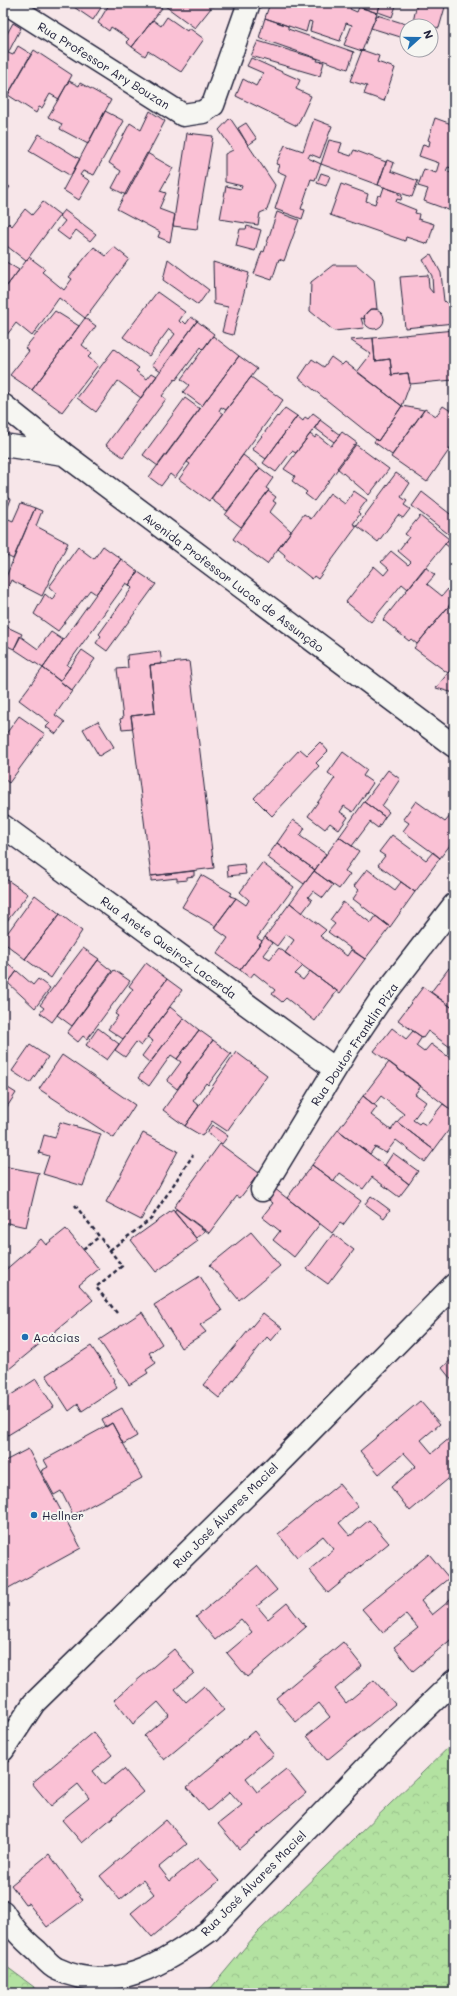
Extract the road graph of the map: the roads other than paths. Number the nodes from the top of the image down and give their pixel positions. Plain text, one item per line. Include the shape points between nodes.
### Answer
1 (6, 3) edge
2 (249, 3) edge
3 (3, 405) edge
4 (3, 445) edge
5 (64, 454) junction
6 (454, 746) edge
7 (3, 826) edge
8 (454, 905) edge
9 (335, 1069) junction
10 (262, 1190) dead end
11 (454, 1285) edge
12 (454, 1681) edge
13 (3, 1750) edge
14 (3, 1912) edge

1 - 2 street, Rua Professor Ary Bouzan via 183,115 203,112 213,105
3 - 5 street
4 - 5 street, Avenida Professor Lucas de Assunção
5 - 6 street, Avenida Professor Lucas de Assunção
7 - 9 street, Rua Anete Queiroz Lacerda
8 - 9 street, Rua Doutor Franklin Piza via 379,1002
9 - 10 street, Rua Doutor Franklin Piza
11 - 13 street, Rua José Álvares Maciel via 34,1704
12 - 14 street, Rua José Álvares Maciel via 386,1747 209,1931 173,1956 132,1976 80,1977 56,1969 13,1930

